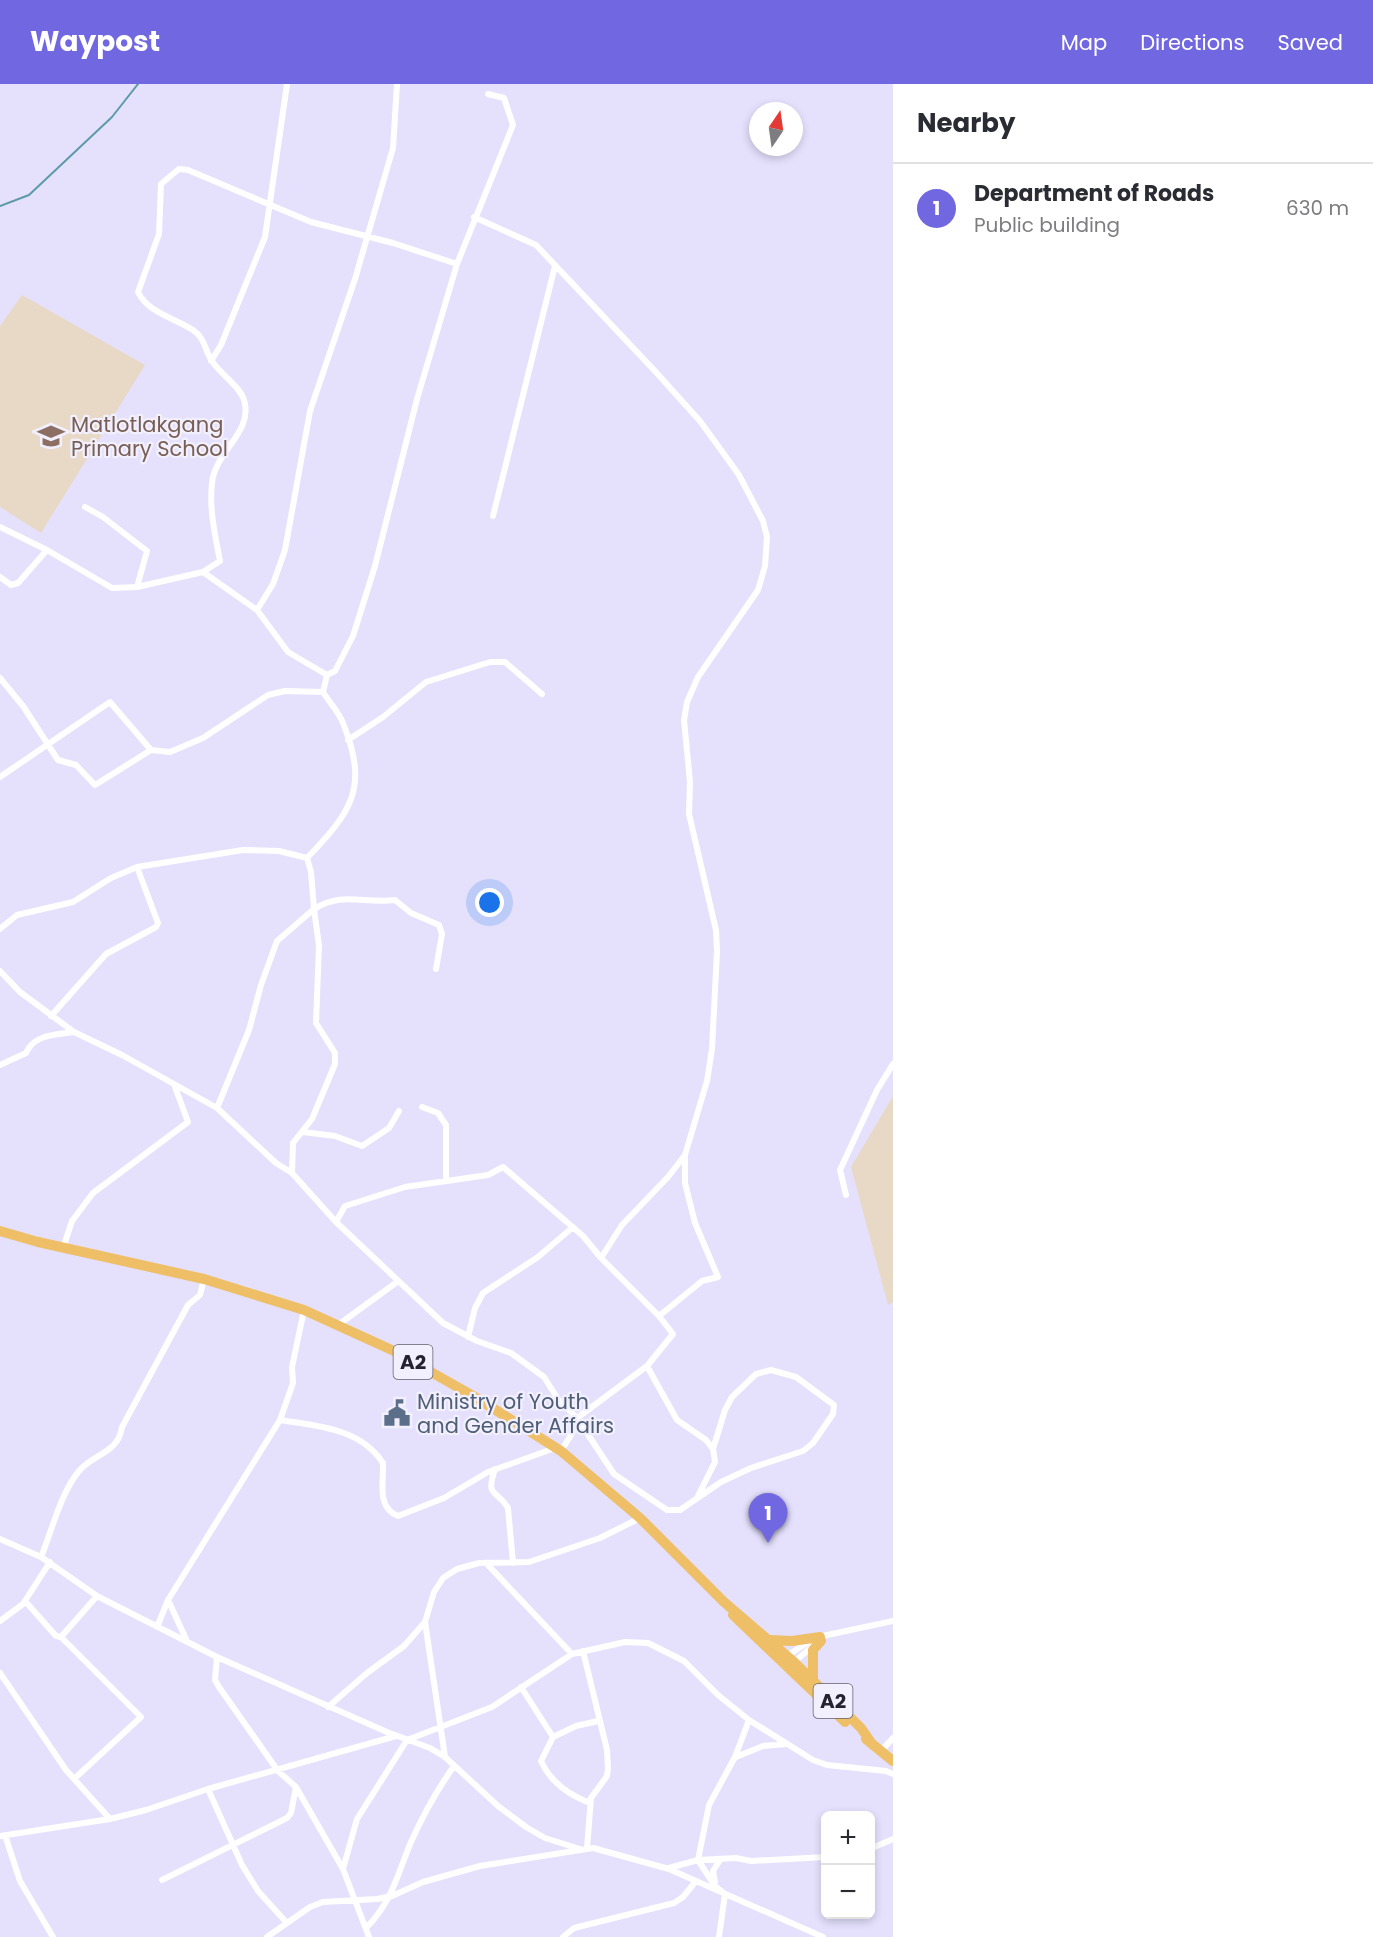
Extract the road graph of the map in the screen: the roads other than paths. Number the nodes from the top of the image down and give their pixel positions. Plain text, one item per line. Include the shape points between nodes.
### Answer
1 (287, 84) edge
2 (397, 84) edge
3 (488, 94) dead end
4 (267, 203) junction
5 (474, 217) junction
6 (365, 237) junction
7 (457, 264) junction
8 (555, 266) junction
9 (211, 361) junction
10 (85, 507) dead end
11 (493, 516) dead end
12 (0, 527) edge
13 (47, 550) junction
14 (203, 572) junction
15 (0, 577) edge
16 (137, 587) junction
17 (257, 610) junction
18 (327, 675) junction
19 (0, 678) edge
20 (323, 692) junction
21 (542, 694) dead end
22 (348, 740) junction
23 (49, 743) junction
24 (151, 750) junction
25 (0, 777) edge
26 (307, 858) junction
27 (137, 867) junction
28 (314, 909) junction
29 (0, 929) edge
30 (436, 969) dead end
31 (0, 971) edge
32 (51, 1016) junction
33 (74, 1032) junction
34 (893, 1064) edge
35 (0, 1065) edge
36 (175, 1087) junction
37 (422, 1107) dead end
38 (217, 1108) junction
39 (399, 1111) dead end
40 (303, 1132) junction
41 (686, 1155) junction
42 (292, 1173) junction
43 (446, 1181) junction
44 (846, 1195) dead end
45 (336, 1222) junction
46 (573, 1227) junction
47 (0, 1231) edge
48 (0, 1236) edge
49 (38, 1242) junction
50 (63, 1248) junction
51 (601, 1258) junction
52 (204, 1279) junction
53 (397, 1282) junction
54 (304, 1310) junction
55 (659, 1316) junction
56 (338, 1325) junction
57 (468, 1337) junction
58 (647, 1366) junction
59 (577, 1418) junction
60 (280, 1420) junction
61 (713, 1449) junction
62 (559, 1450) junction
63 (495, 1469) junction
64 (697, 1498) junction
65 (640, 1518) junction
66 (0, 1539) edge
67 (41, 1557) junction
68 (50, 1562) junction
69 (486, 1563) junction
70 (513, 1563) junction
71 (98, 1596) junction
72 (168, 1600) junction
73 (25, 1601) junction
74 (724, 1602) junction
75 (0, 1621) edge
76 (893, 1621) edge
77 (425, 1622) junction
78 (157, 1627) junction
79 (61, 1637) junction
80 (820, 1639) junction
81 (186, 1640) junction
82 (771, 1640) junction
83 (583, 1651) junction
84 (572, 1654) junction
85 (217, 1657) junction
86 (788, 1662) junction
87 (0, 1672) edge
88 (813, 1682) junction
89 (521, 1687) junction
90 (328, 1707) junction
91 (749, 1720) junction
92 (598, 1721) junction
93 (440, 1730) junction
94 (397, 1736) junction
95 (553, 1737) junction
96 (893, 1738) edge
97 (407, 1740) junction
98 (870, 1741) junction
99 (788, 1744) junction
100 (881, 1751) junction
101 (445, 1757) junction
102 (735, 1757) junction
103 (893, 1761) edge
104 (454, 1766) junction
105 (278, 1771) junction
106 (893, 1774) edge
107 (74, 1779) junction
108 (296, 1787) junction
109 (208, 1789) junction
110 (590, 1803) junction
111 (110, 1819) junction
112 (3, 1836) edge
113 (893, 1839) edge
114 (232, 1844) junction
115 (875, 1847) edge
116 (587, 1848) junction
117 (580, 1849) junction
118 (821, 1857) edge
119 (698, 1860) junction
120 (720, 1860) junction
121 (344, 1869) junction
122 (669, 1869) junction
123 (162, 1880) dead end
124 (696, 1881) junction
125 (715, 1886) junction
126 (725, 1894) junction
127 (392, 1896) junction
128 (354, 1902) junction
129 (286, 1922) junction
130 (368, 1928) junction
131 (53, 1937) edge
132 (267, 1937) edge
133 (369, 1937) edge
134 (563, 1937) edge
135 (719, 1937) edge
136 (823, 1937) edge

1 - 4 street
2 - 6 street via 393,148
3 - 5 street via 504,98 513,125
4 - 6 street via 311,222
4 - 9 street via 265,237
4 - 9 street via 188,170 179,169 161,184 159,234 138,292 144,304 201,336
5 - 7 street
5 - 8 street via 522,237
6 - 7 street
6 - 17 street via 355,279 310,411 285,550 273,584
7 - 18 street via 417,399 369,589 346,652 335,671
8 - 11 street
8 - 41 street via 700,421 739,475 767,537 758,590 698,676 684,720 689,814 716,930 717,951 712,1049
9 - 14 street via 244,398 245,409 242,430 219,457 212,481 212,512 220,561
10 - 16 street via 147,551
12 - 13 street
13 - 15 street via 18,583 11,585
13 - 16 street via 112,588
14 - 16 street
14 - 17 street
17 - 18 street via 288,652
18 - 20 street
19 - 23 street
20 - 22 street via 343,721
20 - 24 street via 285,691 268,695 189,745 170,752
21 - 22 street via 505,662 490,662 426,682
22 - 26 street via 356,768 354,795 340,821
23 - 24 street via 58,760 76,765 94,785
23 - 24 street via 110,702
23 - 25 street
26 - 27 street via 279,851 243,850
26 - 28 street
27 - 29 street via 73,902 17,915
27 - 32 street via 158,923 156,927 106,954
28 - 30 street via 337,898 395,900 411,913 439,925 442,934
28 - 38 street via 277,941 249,1030
28 - 40 street via 319,946 316,1023 335,1053 335,1064
31 - 32 street
32 - 33 street
33 - 35 street via 37,1039 26,1053
33 - 36 street
34 - 44 street via 840,1170
36 - 38 street
36 - 50 street via 188,1122 93,1193 72,1221
37 - 43 street via 438,1113 446,1125
38 - 42 street
39 - 40 street via 389,1128 362,1146 335,1136
40 - 42 street via 293,1143
41 - 51 street via 622,1225
41 - 55 street via 689,1207 718,1277 702,1281
42 - 45 street
43 - 45 street via 405,1187 345,1206
43 - 46 street via 507,1168
45 - 53 street
46 - 51 street
46 - 57 street via 538,1257 483,1293
47 - 49 highway, A2
48 - 49 highway, A2
49 - 50 highway, A2
50 - 52 highway, A2
51 - 55 street
52 - 54 highway, A2
52 - 67 street via 200,1295 188,1305 118,1441 108,1453 91,1460 76,1475
53 - 56 street
53 - 57 street via 443,1323
54 - 56 highway, A2
54 - 60 street via 292,1367 293,1383
55 - 58 street via 673,1336
56 - 62 highway, A2 via 439,1376
57 - 59 street via 521,1359 544,1377
58 - 59 street
58 - 61 street via 677,1420
59 - 62 street via 576,1427
59 - 64 street via 604,1462 631,1487 667,1510 680,1510
60 - 63 street via 328,1427 363,1444 383,1463 383,1496 391,1513 399,1516 444,1498
60 - 72 street
61 - 64 street via 715,1462
61 - 64 street via 724,1410 732,1397 764,1370 796,1377 834,1405 822,1429 802,1451 751,1468
62 - 63 street
62 - 65 highway, A2
63 - 70 street via 491,1486 493,1494 508,1508
65 - 70 street via 583,1544 529,1562
65 - 74 highway, A2
66 - 67 street
67 - 68 street
68 - 71 street
68 - 73 street
69 - 70 street
69 - 77 street via 468,1565 443,1578 434,1592
69 - 84 street
71 - 78 street
71 - 79 street
72 - 78 street
72 - 81 street
73 - 75 street
73 - 79 street
74 - 82 highway, A2
74 - 86 highway, A2 via 737,1622
76 - 80 street
77 - 90 street via 398,1651
77 - 93 street
78 - 81 street
79 - 107 street via 141,1718
80 - 82 highway
80 - 86 street
80 - 88 highway via 813,1650
81 - 85 street
82 - 86 highway, A2
83 - 84 street
83 - 91 street via 625,1642 666,1651 684,1661
83 - 92 street
84 - 89 street
85 - 90 street
85 - 105 street via 219,1688
86 - 88 highway, A2
86 - 98 highway, A2 via 856,1732
87 - 107 street
88 - 98 highway, A2
89 - 93 street via 492,1707
89 - 95 street
90 - 94 street
91 - 99 street
91 - 102 street
92 - 95 street
92 - 110 street via 608,1769
93 - 97 street
93 - 101 street
94 - 97 street
94 - 105 street
95 - 110 street via 541,1761 547,1775
96 - 100 street
97 - 101 street
97 - 121 street via 357,1819
98 - 100 highway, A2
99 - 102 street via 763,1746
99 - 106 street via 827,1765
100 - 103 highway, A2
101 - 104 street
102 - 119 street via 709,1805
104 - 117 street via 526,1827
104 - 127 street via 414,1835
105 - 108 street
105 - 109 street
107 - 111 street
108 - 114 street via 287,1818
108 - 121 street
109 - 111 street
109 - 114 street
110 - 116 street
111 - 112 street
112 - 131 street via 20,1881
113 - 115 street
114 - 123 street
114 - 129 street via 258,1891
116 - 117 street
116 - 122 street via 623,1854
117 - 127 street via 480,1866 423,1882
118 - 120 street
119 - 120 street
119 - 122 street
119 - 125 street
120 - 125 street via 713,1870
121 - 128 street
122 - 124 street
124 - 126 street
124 - 134 street via 674,1903 574,1928
125 - 126 street
126 - 135 street
126 - 136 street
127 - 128 street
127 - 130 street
128 - 129 street via 323,1902
128 - 130 street
129 - 132 street
130 - 133 street

